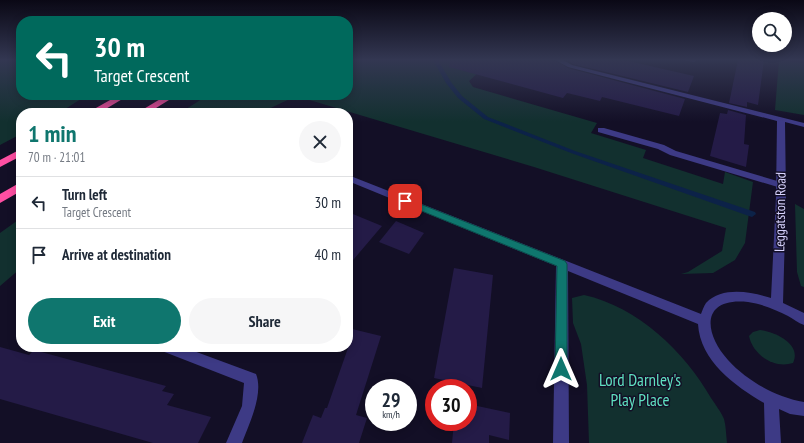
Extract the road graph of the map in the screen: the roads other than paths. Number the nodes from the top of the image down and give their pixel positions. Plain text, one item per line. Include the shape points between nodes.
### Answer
1 (627, 81) edge
2 (116, 100) edge
3 (164, 100) edge
4 (101, 108) edge
5 (151, 108) edge
6 (781, 120) junction
7 (804, 125) edge
8 (601, 130) dead end
9 (16, 155) edge
10 (0, 164) edge
11 (353, 180) edge
12 (781, 185) junction
13 (16, 189) edge
14 (0, 200) edge
15 (562, 264) junction
16 (777, 305) junction
17 (804, 320) edge
18 (704, 321) junction
19 (180, 352) edge
20 (771, 400) junction
21 (804, 409) edge
22 (234, 443) edge
23 (561, 443) edge
24 (773, 443) edge

1 - 6 street
2 - 4 highway
3 - 5 highway
6 - 7 street
6 - 12 street, Leggatston Road
8 - 12 street
9 - 10 highway
11 - 15 street
12 - 16 street, Leggatston Road
13 - 14 highway
15 - 18 street
15 - 23 street
16 - 17 street
16 - 18 street via 755,298 736,297 720,300 709,308
18 - 20 street via 711,347 728,370 748,387
19 - 22 street via 251,379 249,406
20 - 21 street
20 - 24 street

